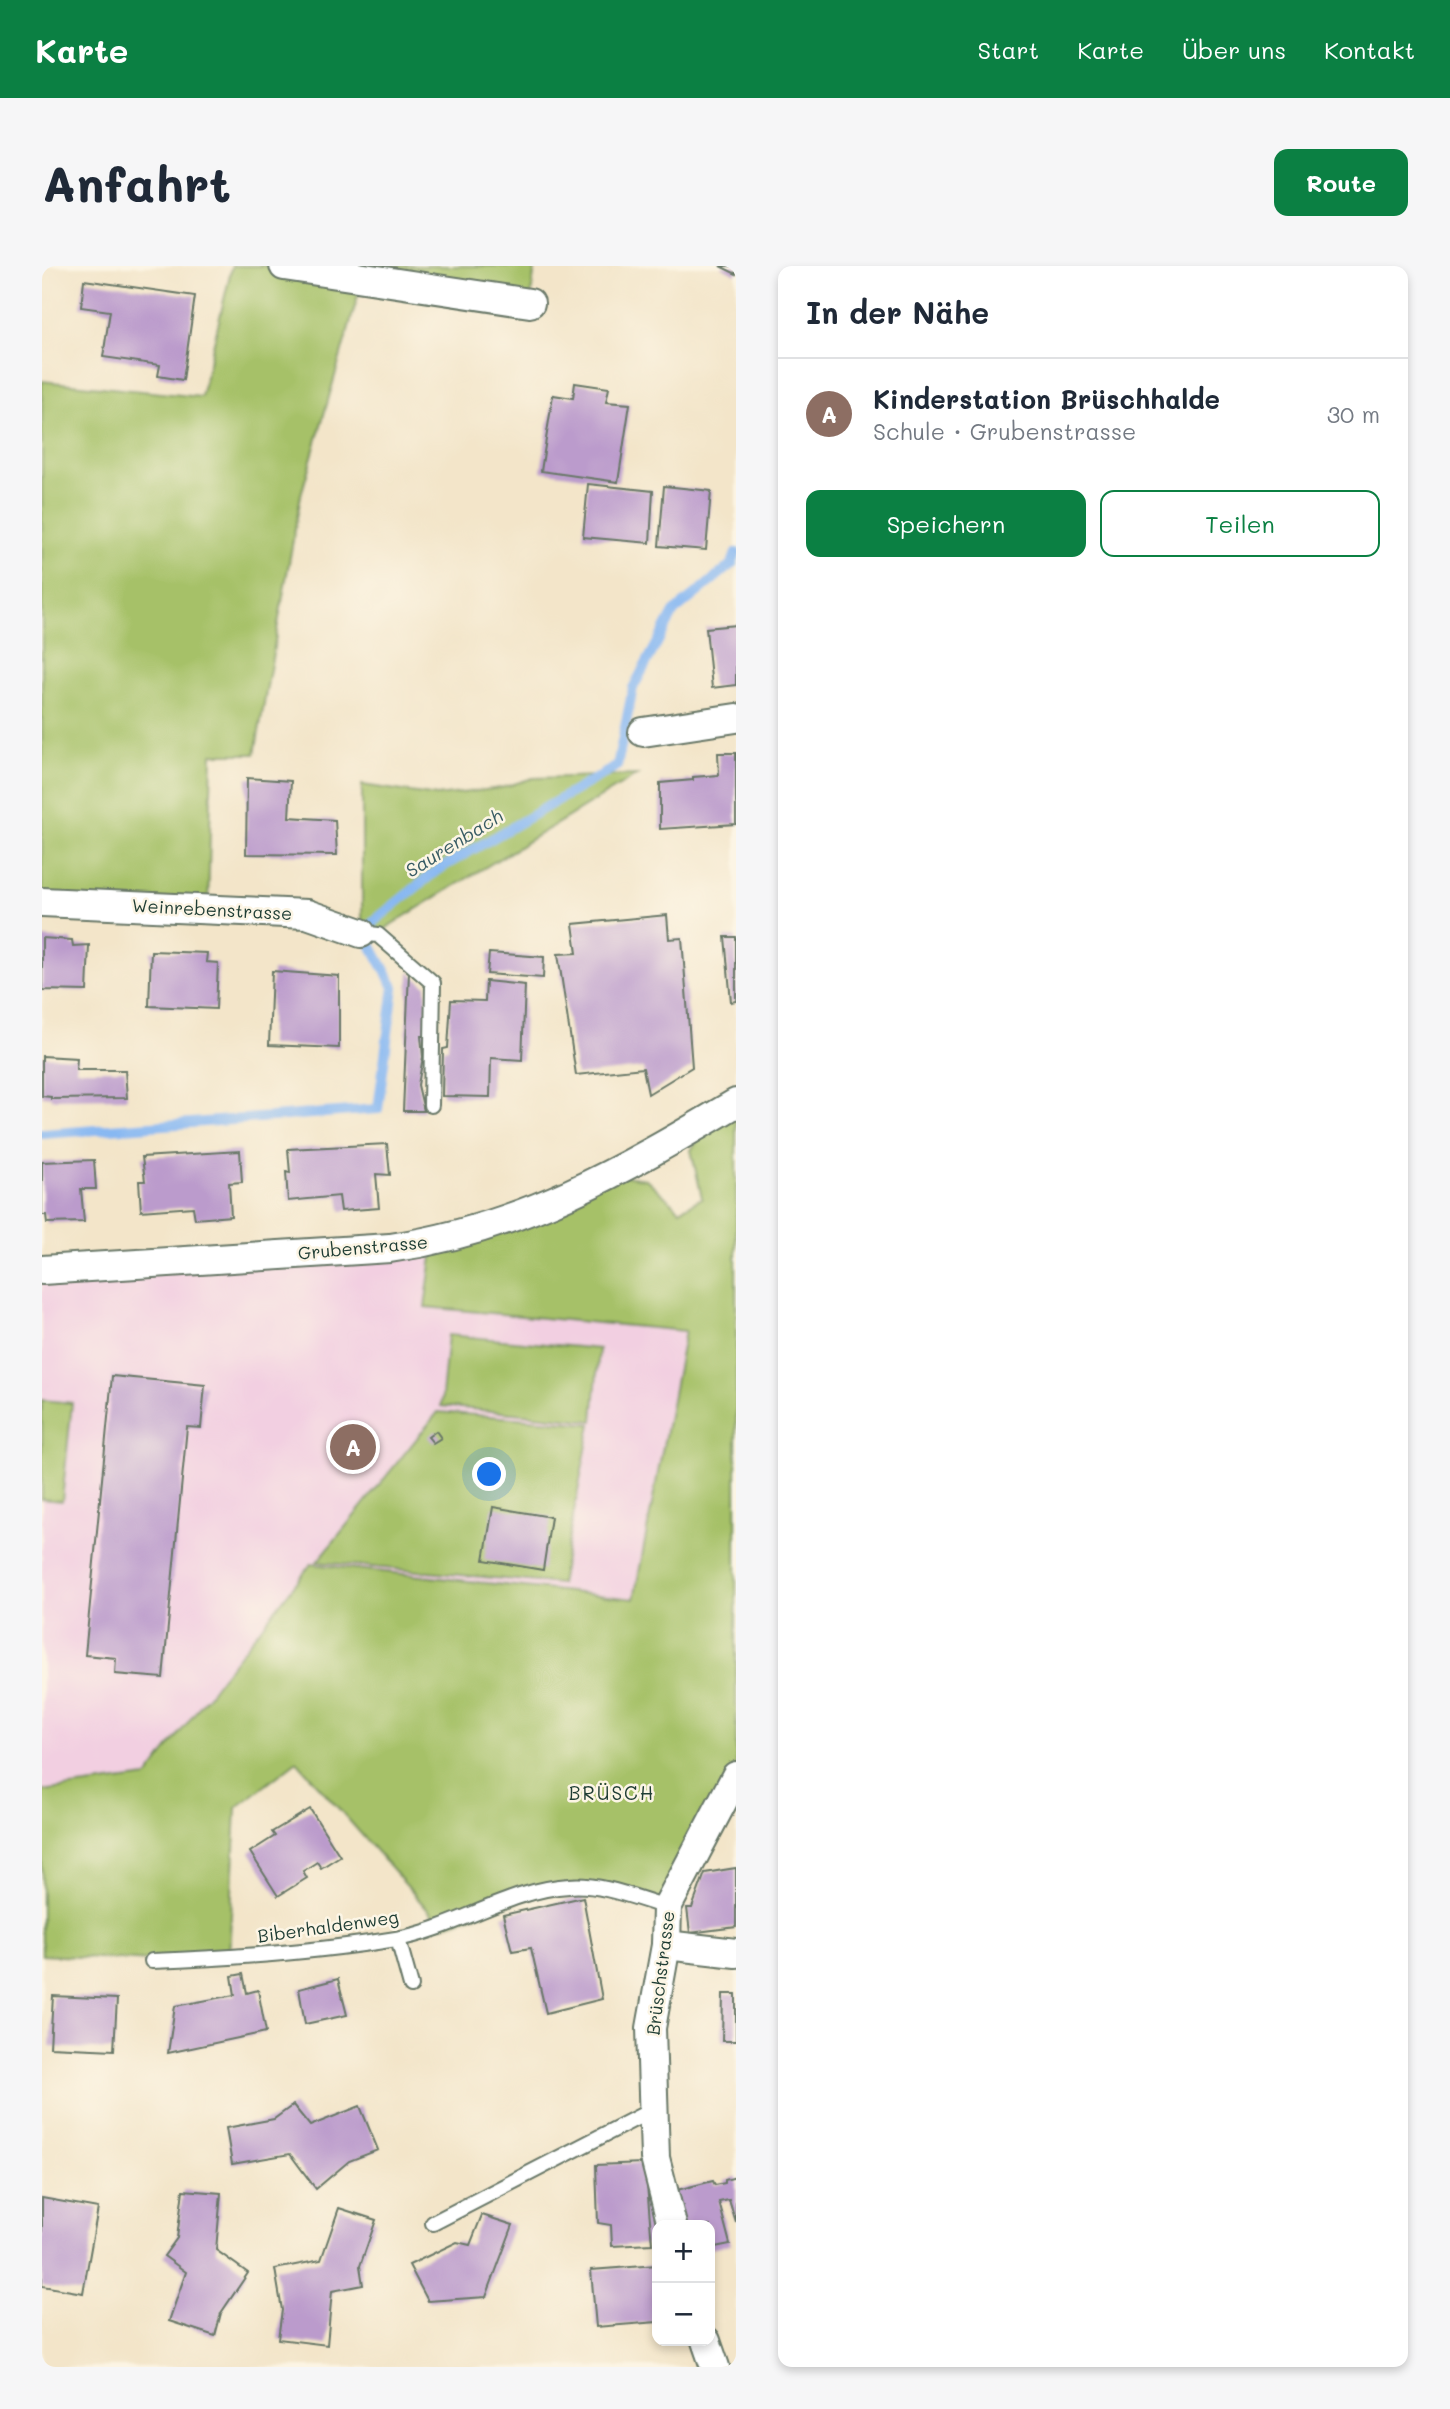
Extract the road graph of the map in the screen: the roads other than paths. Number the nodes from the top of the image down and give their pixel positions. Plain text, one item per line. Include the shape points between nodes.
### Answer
1 (284, 266) edge
2 (530, 303) dead end
3 (736, 718) edge
4 (643, 732) dead end
5 (42, 902) edge
6 (370, 934) joint
7 (736, 1103) edge
8 (430, 1105) dead end
9 (42, 1270) edge
10 (736, 1776) edge
11 (667, 1907) junction
12 (398, 1939) junction
13 (666, 1945) junction
14 (736, 1952) edge
15 (152, 1961) dead end
16 (411, 1986) dead end
17 (654, 2109) junction
18 (670, 2220) edge
19 (433, 2223) dead end
20 (708, 2346) edge
21 (715, 2367) edge

1 - 2 street
3 - 4 street
5 - 6 street, Weinrebenstrasse via 307,914
6 - 8 lane via 433,983
7 - 9 street, Grubenstrasse via 655,1151 541,1208 433,1242
10 - 11 street, Brüschstrasse
11 - 12 lane, Biberhaldenweg via 610,1890 570,1885 513,1897
11 - 13 street, Brüschstrasse
12 - 15 lane, Biberhaldenweg via 241,1957
12 - 16 lane
13 - 14 street
13 - 17 street, Brüschstrasse via 651,2028
17 - 18 street, Brüschstrasse via 655,2158
17 - 19 lane
20 - 21 street

